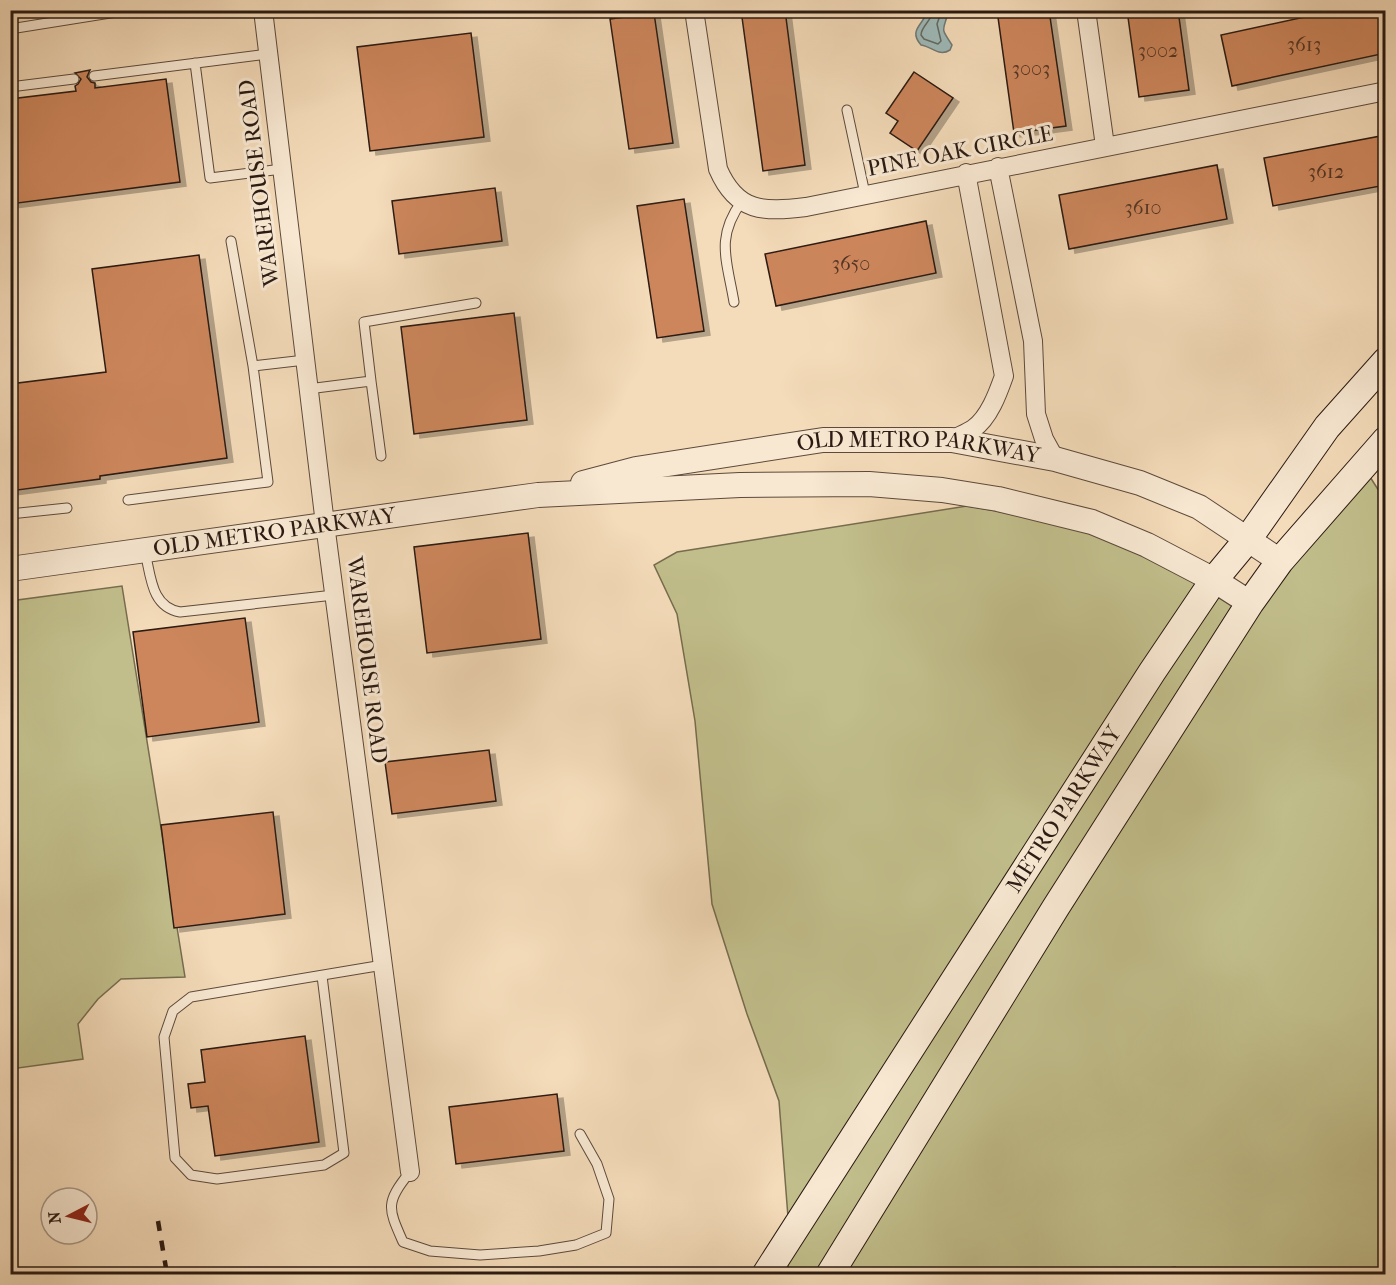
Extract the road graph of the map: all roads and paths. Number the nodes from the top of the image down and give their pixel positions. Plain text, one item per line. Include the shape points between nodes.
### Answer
1 (129, 10) edge
2 (263, 10) edge
3 (694, 10) edge
4 (1086, 10) edge
5 (10, 29) edge
6 (268, 54) junction
7 (195, 63) junction
8 (94, 76) dead end
9 (74, 78) dead end
10 (10, 87) edge
11 (1386, 91) edge
12 (847, 110) dead end
13 (1105, 146) junction
14 (998, 167) junction
15 (282, 169) junction
16 (966, 173) junction
17 (865, 194) junction
18 (742, 201) junction
19 (1012, 240) junction
20 (231, 241) dead end
21 (980, 247) junction
22 (734, 302) dead end
23 (477, 303) dead end
24 (305, 360) junction
25 (1386, 361) edge
26 (253, 366) junction
27 (1034, 371) junction
28 (1004, 376) junction
29 (371, 381) junction
30 (308, 389) junction
31 (952, 440) junction
32 (1386, 440) edge
33 (810, 441) junction
34 (381, 456) dead end
35 (1055, 459) junction
36 (740, 485) junction
37 (537, 495) junction
38 (128, 500) dead end
39 (67, 508) dead end
40 (10, 514) edge
41 (325, 524) junction
42 (1248, 539) junction
43 (145, 550) junction
44 (1280, 561) junction
45 (10, 569) edge
46 (1214, 580) junction
47 (334, 595) junction
48 (1250, 603) junction
49 (382, 965) junction
50 (322, 976) junction
51 (580, 1134) dead end
52 (410, 1172) joint
53 (766, 1275) edge
54 (830, 1275) edge

1 - 5 lane
2 - 6 street, WAREHOUSE ROAD
3 - 18 street via 718,169 725,184
4 - 13 street
6 - 7 lane
6 - 15 street, WAREHOUSE ROAD
7 - 8 lane
7 - 15 lane via 210,178
9 - 10 lane
11 - 13 street, PINE OAK CIRCLE
12 - 17 lane
13 - 14 street, PINE OAK CIRCLE
14 - 16 street, PINE OAK CIRCLE
14 - 19 street
15 - 24 street, WAREHOUSE ROAD
16 - 17 street, PINE OAK CIRCLE
16 - 21 street
17 - 18 street, PINE OAK CIRCLE via 775,211
18 - 22 lane via 728,222 724,245
19 - 21 street
19 - 27 street via 1033,340
20 - 26 lane
21 - 28 street
23 - 29 lane via 364,322
24 - 26 lane
24 - 30 street, WAREHOUSE ROAD
25 - 42 main road, METRO PARKWAY via 1327,428
26 - 38 lane via 268,482
27 - 28 street
27 - 35 street via 1036,414
28 - 31 street via 984,417 974,428
29 - 30 lane
29 - 34 lane
30 - 41 street, WAREHOUSE ROAD
31 - 33 street, OLD METRO PARKWAY
31 - 35 street, OLD METRO PARKWAY
32 - 44 main road, METRO PARKWAY
33 - 36 street via 757,459 739,473 736,480
33 - 37 street, OLD METRO PARKWAY via 636,469
35 - 42 street, OLD METRO PARKWAY via 1140,483 1196,506
36 - 37 street, OLD METRO PARKWAY
36 - 46 street, OLD METRO PARKWAY via 869,484 998,499 1092,522
37 - 41 street, OLD METRO PARKWAY
39 - 40 lane
41 - 43 street, OLD METRO PARKWAY
41 - 47 street, WAREHOUSE ROAD
42 - 44 street, OLD METRO PARKWAY
42 - 46 main road, METRO PARKWAY
43 - 45 street, OLD METRO PARKWAY
43 - 47 lane via 155,595 169,610
44 - 48 main road, METRO PARKWAY
46 - 48 street, OLD METRO PARKWAY
46 - 53 main road, METRO PARKWAY
47 - 49 street, WAREHOUSE ROAD
48 - 54 main road, METRO PARKWAY via 1056,907
49 - 50 lane
49 - 52 street, WAREHOUSE ROAD
50 - 50 lane via 191,997 173,1011 164,1037 175,1158 191,1175 217,1179 324,1165 344,1153
51 - 52 lane via 597,1164 609,1199 606,1233 576,1245 480,1255 430,1251 404,1242 390,1213 396,1189

